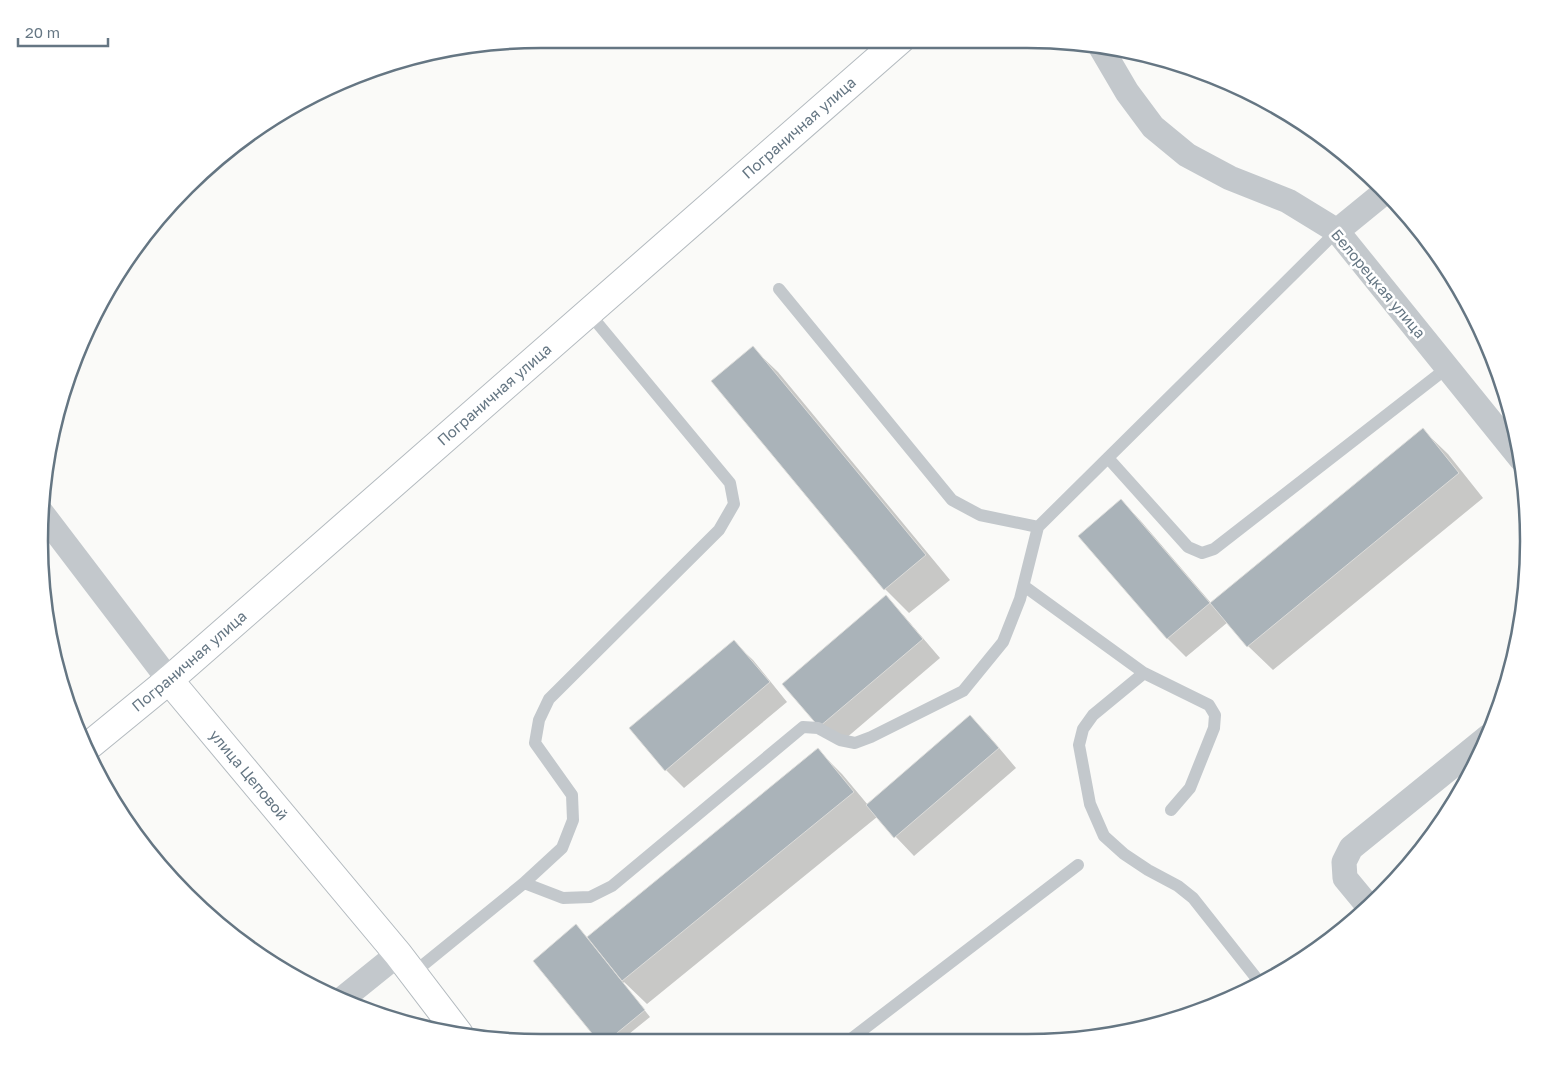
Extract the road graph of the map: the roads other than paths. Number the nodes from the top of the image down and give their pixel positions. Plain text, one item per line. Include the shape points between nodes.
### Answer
1 (891, 48) edge
2 (1105, 54) edge
3 (1380, 196) edge
4 (1337, 231) junction
5 (779, 289) dead end
6 (588, 312) junction
7 (1447, 368) junction
8 (1512, 448) edge
9 (1108, 458) junction
10 (49, 522) edge
11 (1038, 527) junction
12 (1024, 586) junction
13 (1144, 673) junction
14 (169, 680) junction
15 (91, 744) edge
16 (1475, 747) edge
17 (1172, 810) dead end
18 (1078, 865) dead end
19 (524, 882) junction
20 (1364, 901) edge
21 (405, 964) junction
22 (1256, 977) edge
23 (350, 995) edge
24 (452, 1025) edge
25 (857, 1034) edge

1 - 6 street, Пограничная улица
2 - 4 street, Белорецкая улица via 1153,127 1187,154 1230,178 1288,201
3 - 4 street
4 - 7 street, Белорецкая улица
4 - 9 lane
5 - 11 lane via 952,500 980,515
6 - 14 street, Пограничная улица
6 - 19 lane via 730,483 734,504 719,530 549,699 538,720 535,743 572,795 573,820 562,848
7 - 8 street, Белорецкая улица
7 - 9 lane via 1214,549 1202,553 1188,547
9 - 11 lane
10 - 14 street, улица Цеповой
11 - 12 lane
12 - 13 lane
12 - 19 lane via 1003,642 962,691 855,742 840,740 818,728 803,727 612,886 590,897 563,898
13 - 17 lane via 1209,705 1215,714 1214,728 1190,788
13 - 22 lane via 1093,716 1083,730 1079,745 1090,804 1104,836 1124,854 1193,898
14 - 15 street, Пограничная улица
14 - 21 street, улица Цеповой
16 - 20 street via 1351,848 1344,862 1345,878
18 - 25 lane
19 - 21 lane
21 - 23 street
21 - 24 street, улица Цеповой

